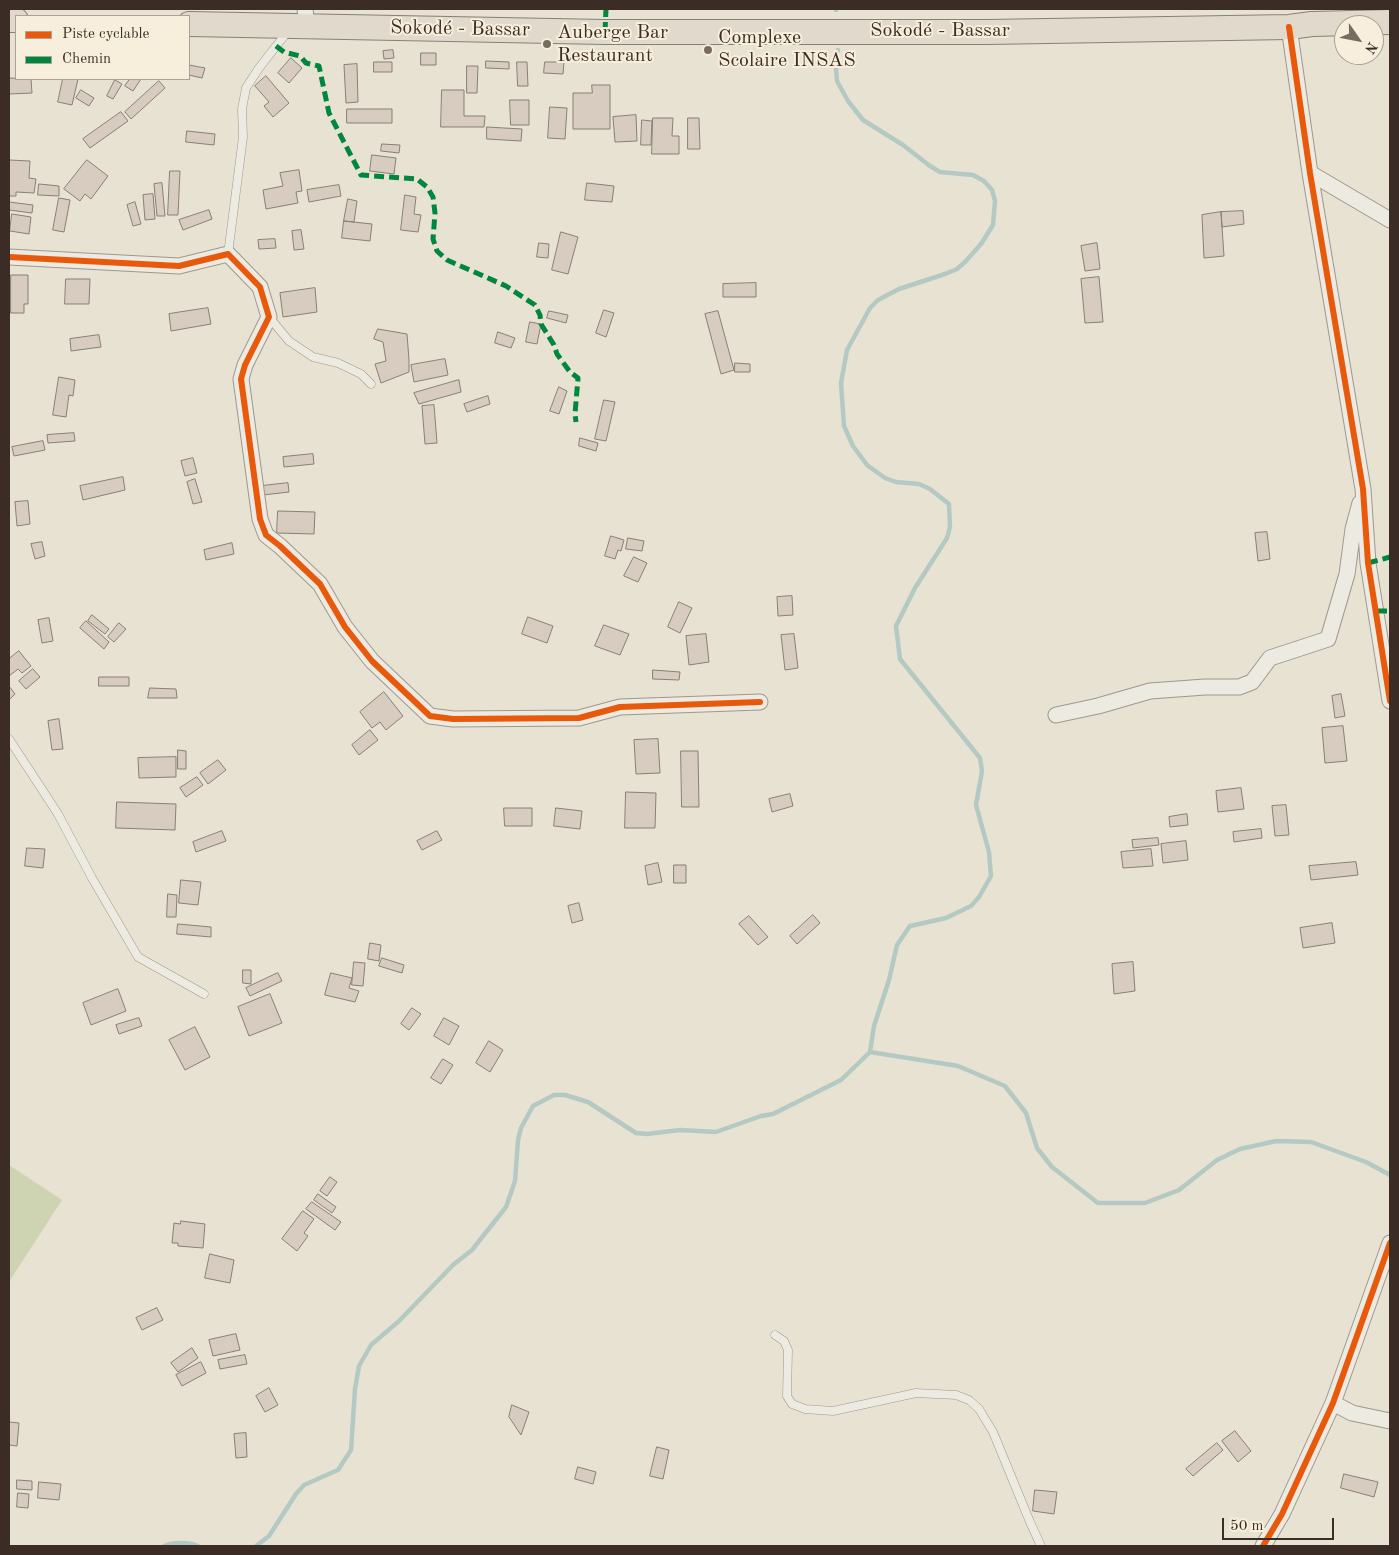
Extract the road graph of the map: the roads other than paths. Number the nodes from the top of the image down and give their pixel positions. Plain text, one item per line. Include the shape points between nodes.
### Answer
1 (301, 20) edge
2 (1304, 20) edge
3 (1390, 22) edge
4 (190, 24) edge
5 (1310, 173) junction
6 (1390, 220) edge
7 (228, 254) junction
8 (9, 257) edge
9 (269, 317) junction
10 (371, 384) dead end
11 (1363, 492) junction
12 (1390, 701) edge
13 (760, 702) dead end
14 (1056, 715) dead end
15 (9, 739) edge
16 (204, 994) dead end
17 (1390, 1243) edge
18 (774, 1334) dead end
19 (1333, 1403) junction
20 (1390, 1421) edge
21 (1041, 1546) edge
22 (1263, 1546) edge

1 - 2 main road, Sokodé - Bassar via 605,32 987,32
1 - 4 main road, Sokodé - Bassar
1 - 7 lane via 246,88
2 - 3 main road, Sokodé - Bassar
2 - 5 street
5 - 6 street
5 - 11 street
7 - 8 street via 179,266
7 - 9 street via 260,287
9 - 10 lane via 289,341 313,357 338,363 362,374
9 - 13 street via 241,379 260,519 266,535 320,584 346,627 372,661 430,716 453,719 579,718 620,706
11 - 12 street via 1368,563
11 - 14 street via 1353,529 1347,574 1328,639 1270,658 1252,682 1239,687 1150,691
15 - 16 lane via 58,814 138,957
17 - 19 street
18 - 21 lane via 784,1341 788,1350 787,1396 792,1404 805,1409 833,1411 916,1394 956,1395 969,1400 994,1432
19 - 20 street via 1352,1413
19 - 22 street via 1282,1514

